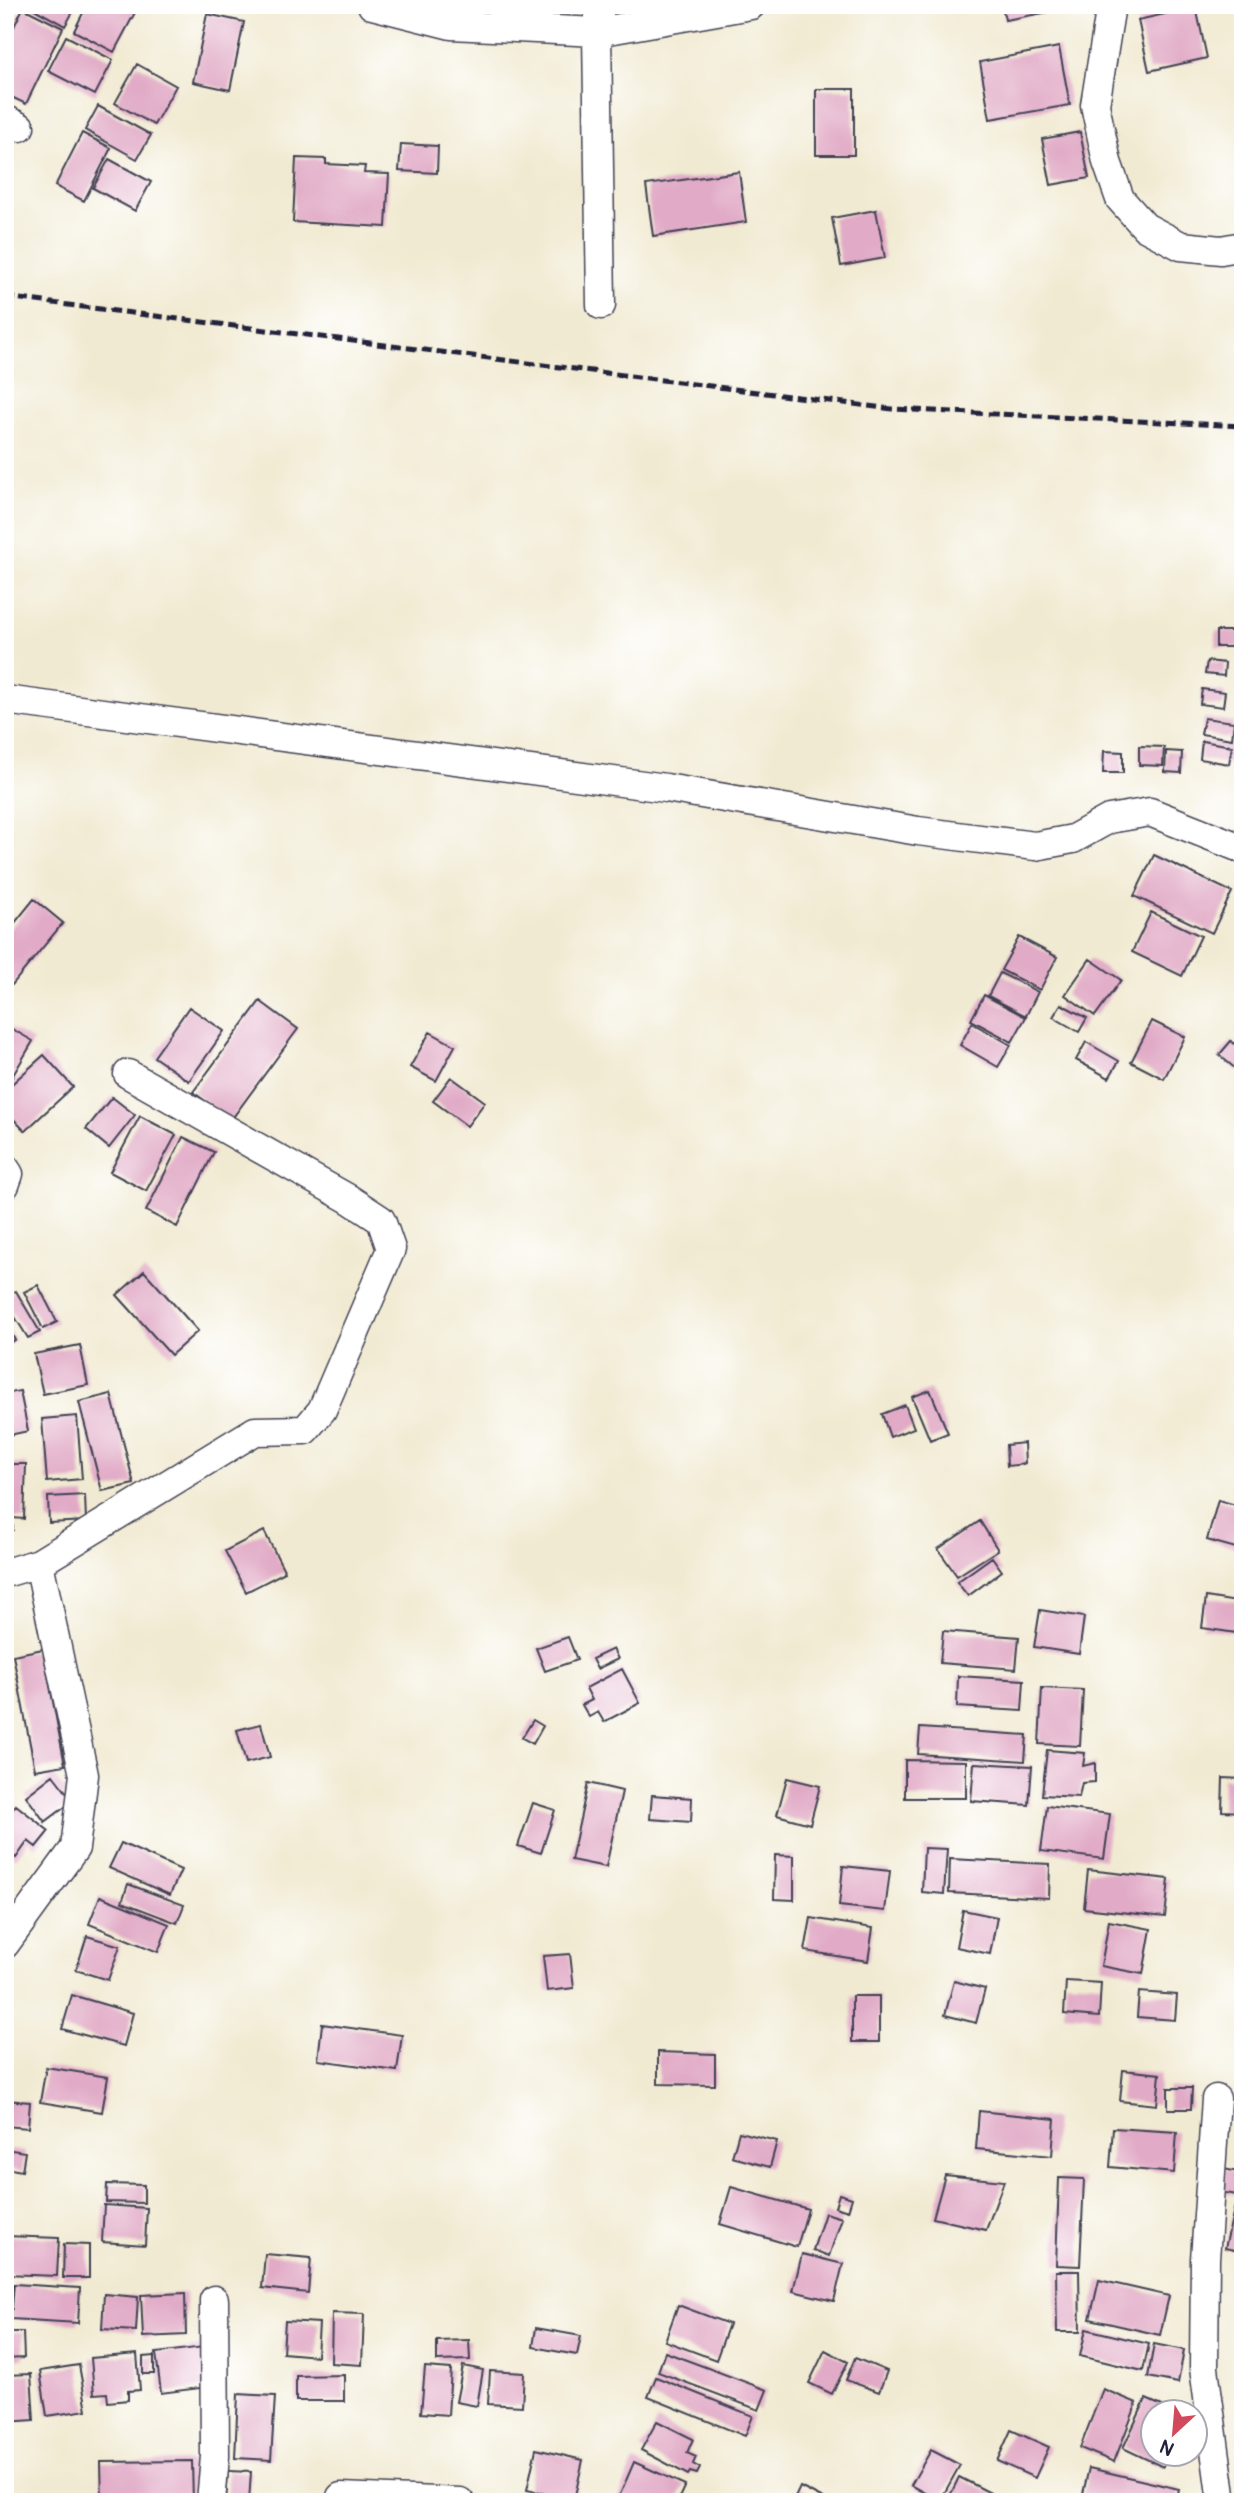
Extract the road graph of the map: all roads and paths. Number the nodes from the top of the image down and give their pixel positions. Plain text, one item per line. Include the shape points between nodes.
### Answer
1 (372, 5) edge
2 (751, 5) edge
3 (1111, 5) edge
4 (598, 19) edge
5 (1243, 246) edge
6 (601, 306) dead end
7 (5, 700) edge
8 (1243, 849) edge
9 (128, 1074) dead end
10 (5, 1168) edge
11 (5, 1185) edge
12 (39, 1563) junction
13 (5, 1573) edge
14 (5, 1944) edge
15 (1216, 2099) dead end
16 (214, 2300) dead end
17 (341, 2497) dead end
18 (211, 2502) edge
19 (460, 2502) edge
20 (1222, 2502) edge

1 - 4 street via 451,25
2 - 4 street
3 - 5 street via 1095,105 1120,199 1145,227 1181,246 1221,250
4 - 6 street
7 - 8 street via 666,788 1035,846 1073,839 1109,819 1150,812
9 - 12 street via 360,1206 381,1220 391,1249 322,1410 305,1430 255,1431
10 - 11 street via 9,1174
12 - 13 street
12 - 14 street via 84,1775 75,1848
15 - 20 street via 1205,2259 1204,2368
16 - 18 street
17 - 19 street

